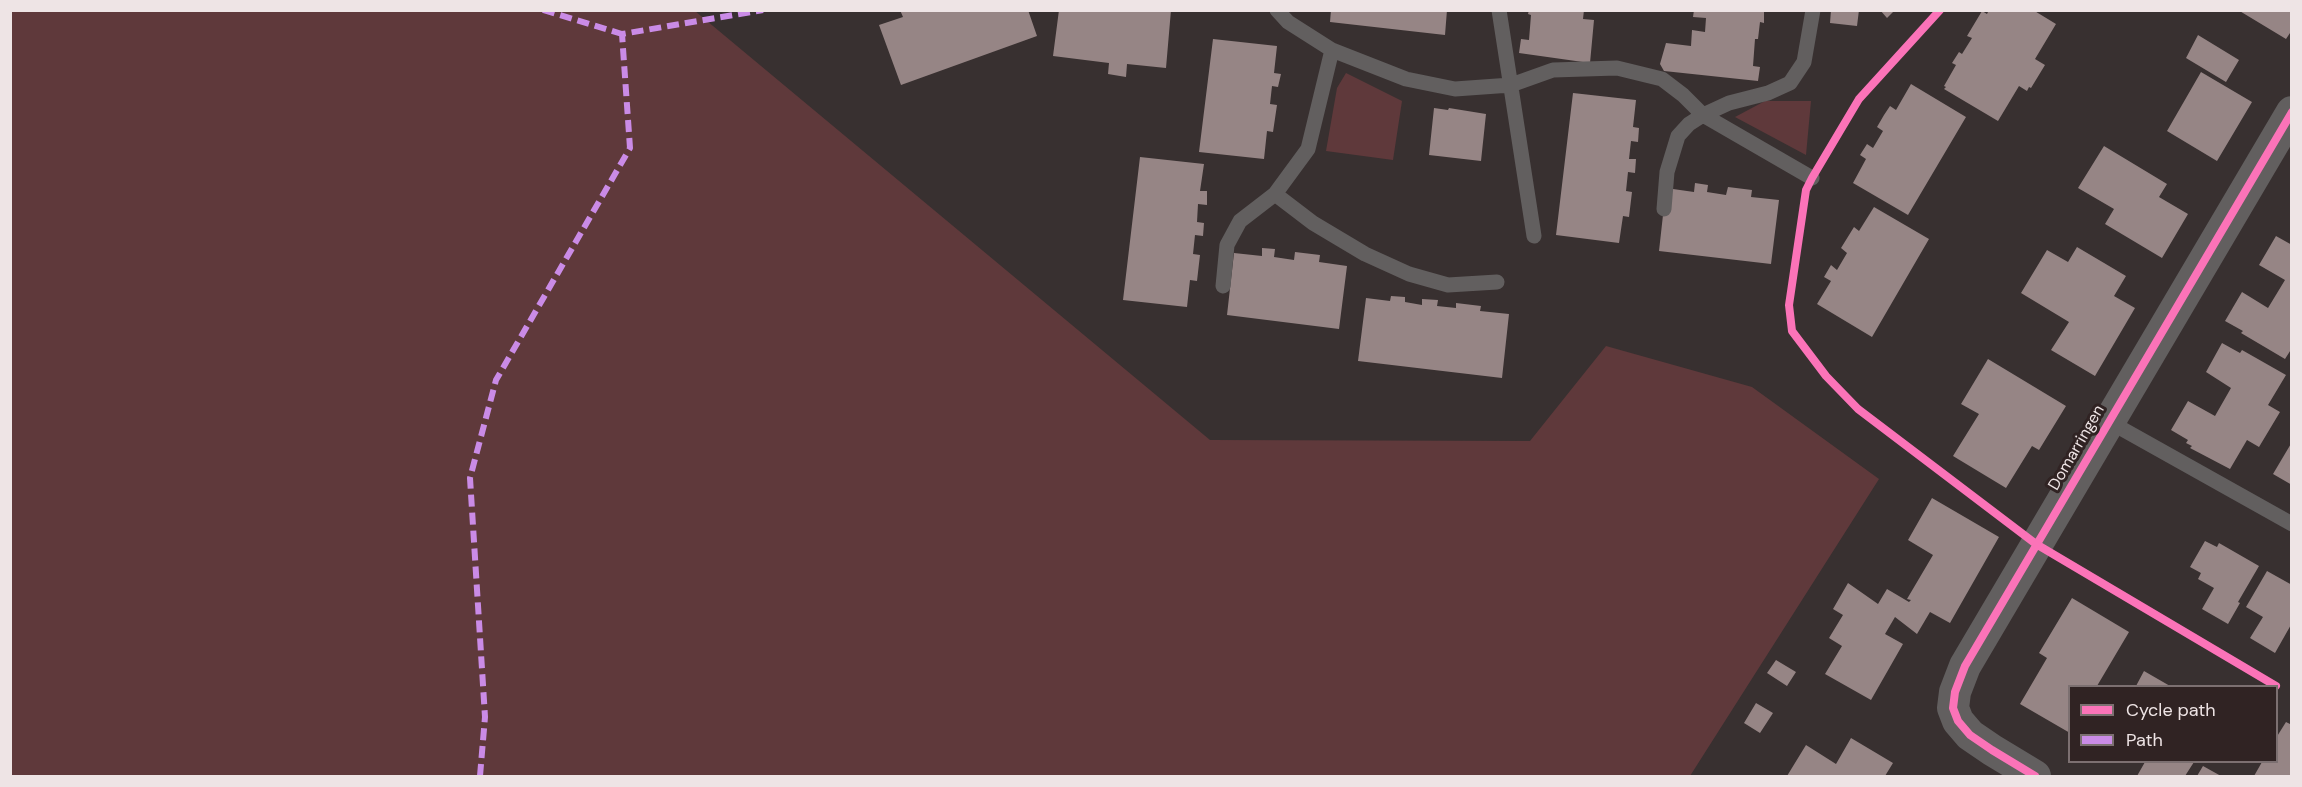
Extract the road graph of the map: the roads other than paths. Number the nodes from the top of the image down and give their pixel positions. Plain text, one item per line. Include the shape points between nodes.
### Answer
1 (1277, 10) edge
2 (1499, 10) edge
3 (1813, 10) edge
4 (1332, 50) junction
5 (1511, 85) junction
6 (2292, 112) edge
7 (1702, 115) junction
8 (1812, 178) dead end
9 (1275, 194) junction
10 (1664, 209) dead end
11 (1534, 236) dead end
12 (1497, 282) dead end
13 (1223, 286) dead end
14 (2108, 421) junction
15 (2292, 524) edge
16 (2035, 777) edge

1 - 4 lane via 1288,22
2 - 5 lane
3 - 7 lane via 1804,62 1790,83
4 - 5 lane via 1406,79 1455,88
4 - 9 lane via 1308,149
5 - 7 lane via 1553,70 1617,68 1662,79
5 - 11 lane
6 - 14 street, Domarringen
7 - 8 lane
7 - 10 lane via 1678,136 1667,172
9 - 12 lane via 1313,223 1409,274 1448,285
9 - 13 lane via 1240,221 1227,245
14 - 15 lane
14 - 16 street, Domarringen via 1965,666 1955,692 1953,708 1970,735

